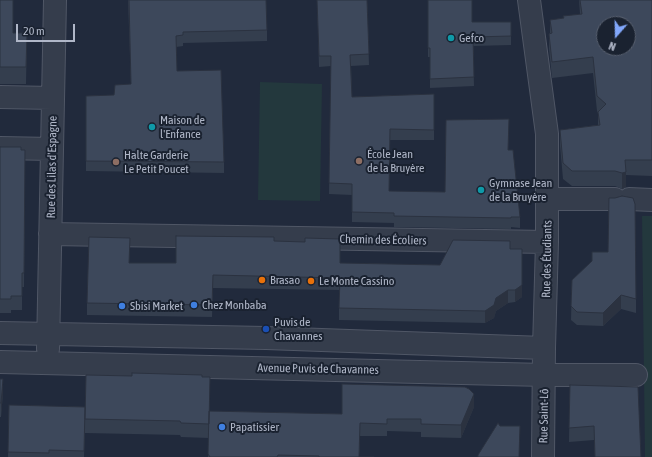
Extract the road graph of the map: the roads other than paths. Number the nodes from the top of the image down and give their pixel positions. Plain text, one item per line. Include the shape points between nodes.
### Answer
1 (55, 0) edge
2 (529, 0) edge
3 (0, 97) edge
4 (53, 98) junction
5 (0, 148) edge
6 (52, 149) junction
7 (548, 199) junction
8 (652, 200) edge
9 (50, 234) junction
10 (547, 242) junction
11 (0, 333) edge
12 (48, 334) junction
13 (544, 348) junction
14 (0, 362) edge
15 (48, 363) junction
16 (544, 375) junction
17 (636, 375) dead end
18 (544, 457) edge

1 - 4 street, Rue des Lilas d'Espagne
2 - 7 street, Rue des Étudiants via 548,134
3 - 4 street
4 - 6 street, Rue des Lilas d'Espagne
5 - 6 street
6 - 9 street, Rue des Lilas d'Espagne
7 - 8 street
7 - 10 street, Rue des Étudiants
9 - 10 street, Chemin des Écoliers
9 - 12 street, Rue des Lilas d'Espagne
10 - 13 street, Rue des Étudiants
11 - 12 street
12 - 13 street via 266,338
12 - 15 street, Rue des Lilas d'Espagne
13 - 16 street, Rue des Étudiants
14 - 15 street, Avenue Puvis de Chavannes
15 - 16 street, Avenue Puvis de Chavannes
16 - 17 street, Avenue Puvis de Chavannes
16 - 18 street, Rue Saint-Lô

